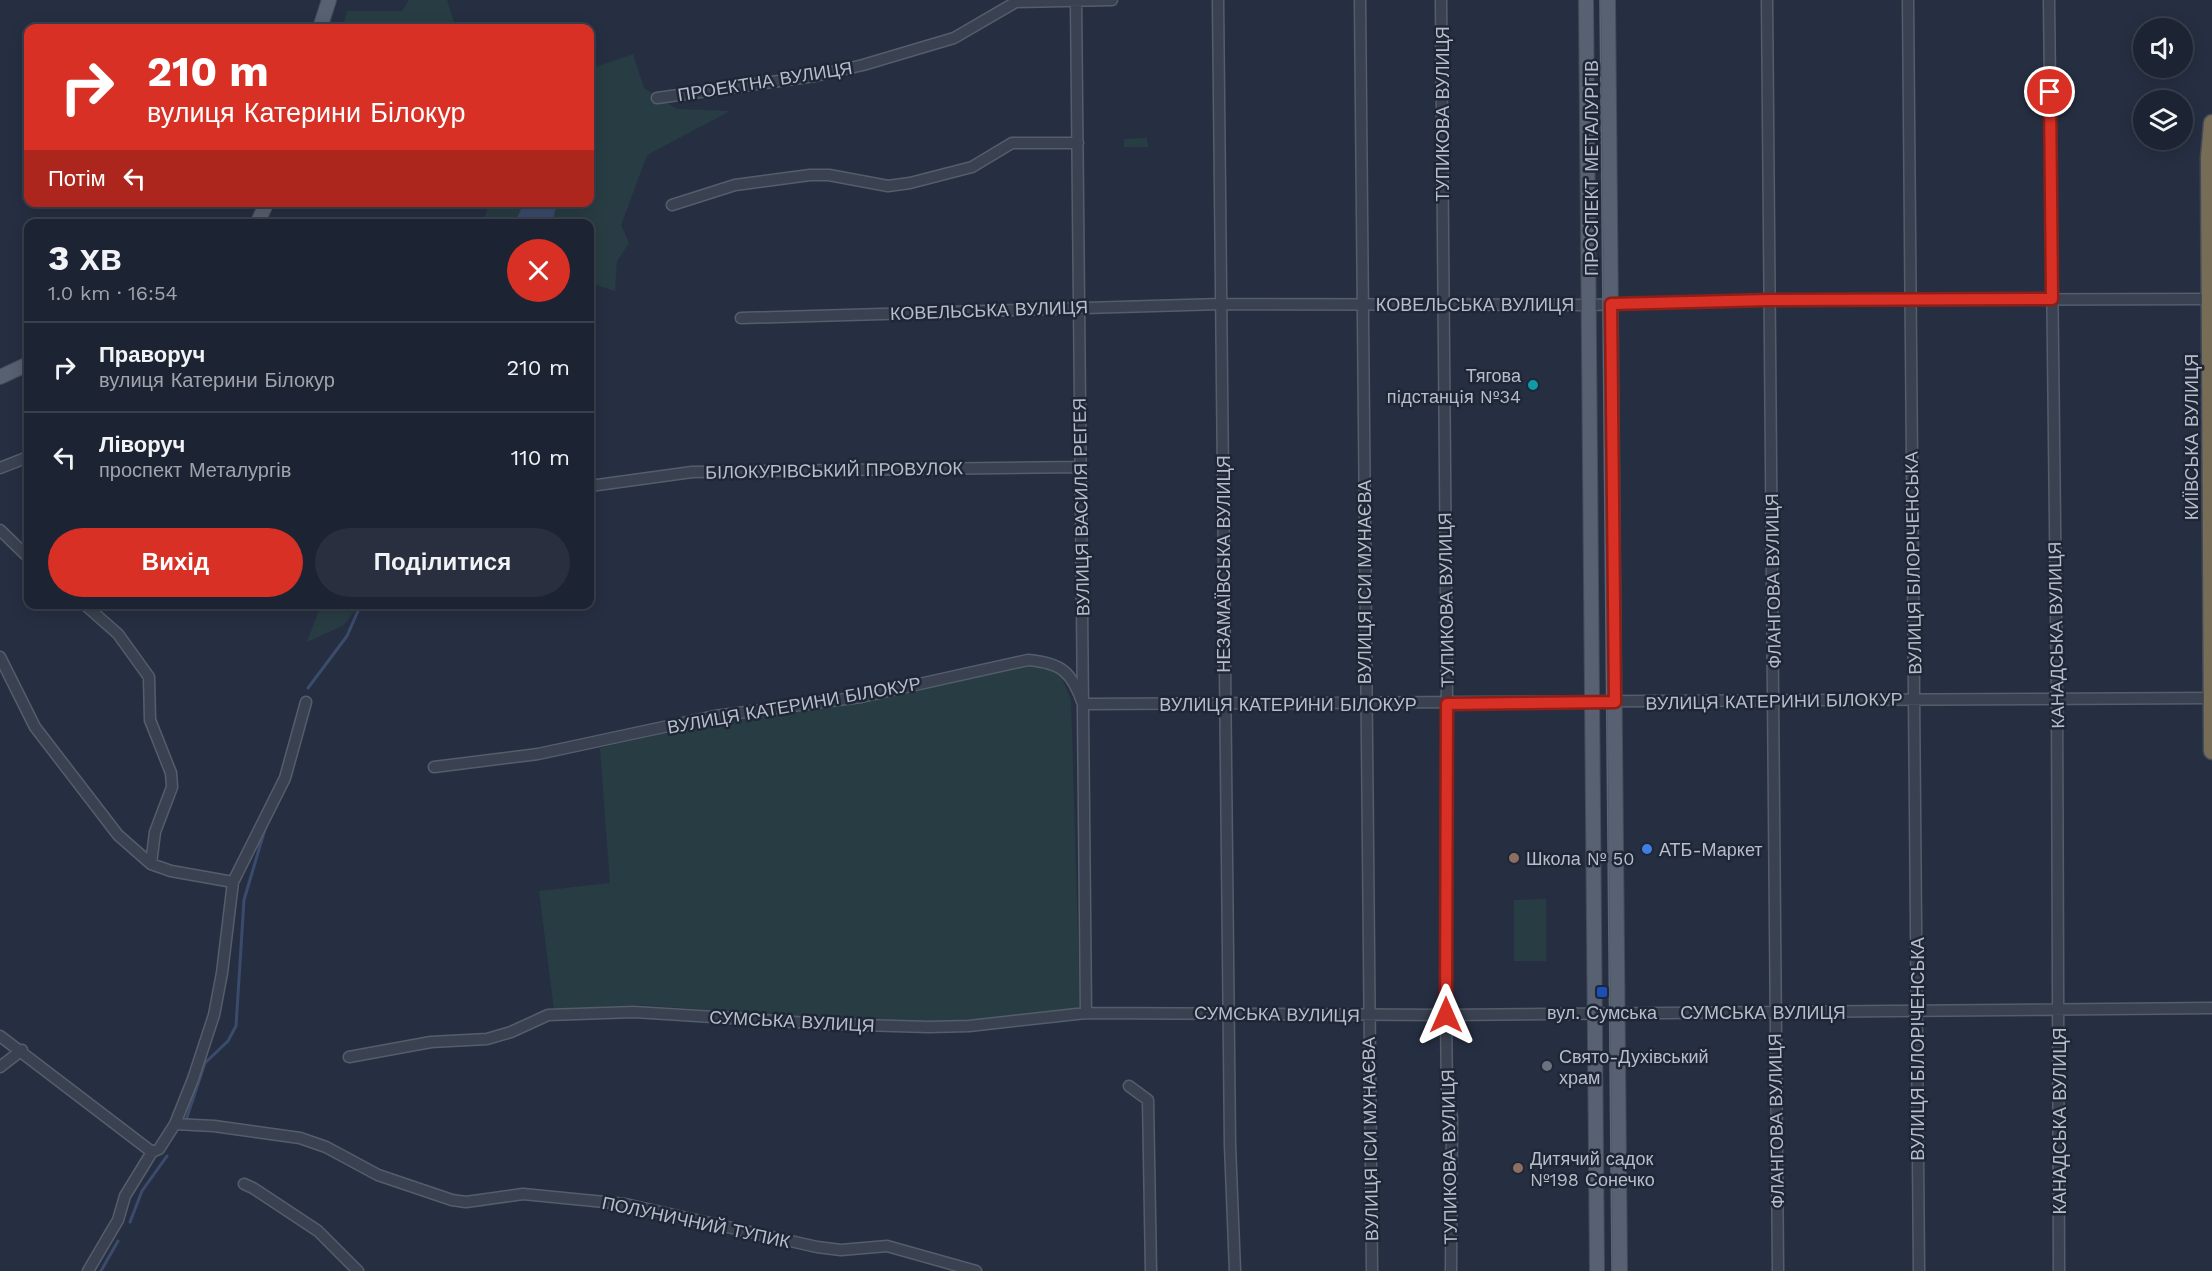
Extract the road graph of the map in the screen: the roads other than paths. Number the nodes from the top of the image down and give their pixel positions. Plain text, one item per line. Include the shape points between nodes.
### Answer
1 (329, 0) edge
2 (1112, 0) edge
3 (1218, 0) edge
4 (1360, 0) edge
5 (1441, 0) edge
6 (1586, 0) edge
7 (1608, 0) edge
8 (1767, 0) edge
9 (1908, 0) edge
10 (2049, 0) edge
11 (1015, 1) edge
12 (1076, 1) edge
13 (321, 24) edge
14 (657, 98) dead end
15 (2212, 123) edge
16 (1078, 143) junction
17 (672, 206) dead end
18 (2052, 299) junction
19 (1769, 300) junction
20 (1910, 300) junction
21 (1443, 303) junction
22 (1221, 304) junction
23 (1362, 304) junction
24 (1611, 304) junction
25 (1588, 305) junction
26 (1081, 307) junction
27 (2210, 307) edge
28 (741, 318) dead end
29 (24, 366) edge
30 (0, 377) edge
31 (24, 459) edge
32 (1079, 467) junction
33 (0, 468) edge
34 (594, 485) edge
35 (0, 530) edge
36 (24, 553) edge
37 (90, 609) edge
38 (0, 657) edge
39 (2057, 698) junction
40 (2212, 698) edge
41 (1774, 700) junction
42 (1915, 700) junction
43 (306, 702) dead end
44 (1615, 702) junction
45 (1365, 703) junction
46 (1592, 703) junction
47 (1083, 704) junction
48 (1224, 704) junction
49 (1447, 704) junction
50 (2212, 751) edge
51 (434, 767) dead end
52 (151, 864) junction
53 (232, 882) junction
54 (2212, 1008) edge
55 (2058, 1009) junction
56 (1916, 1010) junction
57 (1228, 1012) junction
58 (1775, 1012) junction
59 (1086, 1013) junction
60 (1594, 1013) junction
61 (1618, 1013) junction
62 (1368, 1015) junction
63 (1446, 1015) junction
64 (0, 1036) edge
65 (22, 1050) junction
66 (349, 1057) dead end
67 (0, 1067) edge
68 (1129, 1086) dead end
69 (175, 1125) junction
70 (152, 1152) junction
71 (244, 1184) dead end
72 (88, 1271) edge
73 (358, 1271) edge
74 (976, 1271) edge
75 (1151, 1271) edge
76 (1235, 1271) edge
77 (1371, 1271) edge
78 (1451, 1271) edge
79 (1597, 1271) edge
80 (1620, 1271) edge
81 (1778, 1271) edge
82 (1919, 1271) edge
83 (2059, 1271) edge

1 - 13 main road
2 - 12 street, ПРОЕКТНА ВУЛИЦЯ
3 - 22 street, НЕЗАМАЇВСЬКА ВУЛИЦЯ
4 - 23 street, ВУЛИЦЯ ІСИ МУНАЄВА
5 - 21 street, ТУПИКОВА ВУЛИЦЯ
6 - 25 main road, ПРОСПЕКТ МЕТАЛУРГІВ
7 - 24 main road, ПРОСПЕКТ МЕТАЛУРГІВ
8 - 19 street, ФЛАНГОВА ВУЛИЦЯ
9 - 20 street, ВУЛИЦЯ БІЛОРІЧЕНСЬКА
10 - 18 street, КАНАДСЬКА ВУЛИЦЯ
11 - 12 street, ПРОЕКТНА ВУЛИЦЯ
11 - 14 street, ПРОЕКТНА ВУЛИЦЯ via 954,38 863,65 816,76
12 - 16 street, ВУЛИЦЯ ВАСИЛЯ РЕГЕЯ
15 - 27 highway, КИЇВСЬКА ВУЛИЦЯ
16 - 17 street via 1012,143 972,167 910,183 888,186 810,175 735,185
16 - 26 street, ВУЛИЦЯ ВАСИЛЯ РЕГЕЯ
18 - 20 street, КОВЕЛЬСЬКА ВУЛИЦЯ
18 - 27 street, КОВЕЛЬСЬКА ВУЛИЦЯ
18 - 39 street, КАНАДСЬКА ВУЛИЦЯ
19 - 20 street, КОВЕЛЬСЬКА ВУЛИЦЯ
19 - 24 street, КОВЕЛЬСЬКА ВУЛИЦЯ
19 - 41 street, ФЛАНГОВА ВУЛИЦЯ
20 - 42 street, ВУЛИЦЯ БІЛОРІЧЕНСЬКА
21 - 23 street, КОВЕЛЬСЬКА ВУЛИЦЯ
21 - 25 street, КОВЕЛЬСЬКА ВУЛИЦЯ
21 - 49 street, ТУПИКОВА ВУЛИЦЯ
22 - 23 street, КОВЕЛЬСЬКА ВУЛИЦЯ
22 - 26 street, КОВЕЛЬСЬКА ВУЛИЦЯ
22 - 48 street, НЕЗАМАЇВСЬКА ВУЛИЦЯ
23 - 45 street, ВУЛИЦЯ ІСИ МУНАЄВА
24 - 25 street, КОВЕЛЬСЬКА ВУЛИЦЯ
24 - 44 main road, ПРОСПЕКТ МЕТАЛУРГІВ
25 - 46 main road, ПРОСПЕКТ МЕТАЛУРГІВ
26 - 28 street, КОВЕЛЬСЬКА ВУЛИЦЯ
26 - 32 street, ВУЛИЦЯ ВАСИЛЯ РЕГЕЯ
27 - 40 highway, КИЇВСЬКА ВУЛИЦЯ
29 - 30 main road
31 - 33 street
32 - 34 street, БІЛОКУРІВСЬКИЙ ПРОВУЛОК via 692,472
32 - 47 street, ВУЛИЦЯ ВАСИЛЯ РЕГЕЯ
35 - 36 street
37 - 52 street via 118,634 149,677 150,720 171,773 172,787 155,832
38 - 52 street via 35,727 118,835
39 - 40 street, ВУЛИЦЯ КАТЕРИНИ БІЛОКУР
39 - 42 street, ВУЛИЦЯ КАТЕРИНИ БІЛОКУР
39 - 55 street, КАНАДСЬКА ВУЛИЦЯ
40 - 50 highway, КИЇВСЬКА ВУЛИЦЯ
41 - 42 street, ВУЛИЦЯ КАТЕРИНИ БІЛОКУР
41 - 44 street, ВУЛИЦЯ КАТЕРИНИ БІЛОКУР
41 - 58 street, ФЛАНГОВА ВУЛИЦЯ
42 - 56 street, ВУЛИЦЯ БІЛОРІЧЕНСЬКА
43 - 53 street via 285,777
44 - 46 street, ВУЛИЦЯ КАТЕРИНИ БІЛОКУР
44 - 61 main road, ПРОСПЕКТ МЕТАЛУРГІВ
45 - 48 street, ВУЛИЦЯ КАТЕРИНИ БІЛОКУР
45 - 49 street, ВУЛИЦЯ КАТЕРИНИ БІЛОКУР
45 - 62 street, ВУЛИЦЯ ІСИ МУНАЄВА
46 - 49 street, ВУЛИЦЯ КАТЕРИНИ БІЛОКУР
46 - 60 main road, ПРОСПЕКТ МЕТАЛУРГІВ
47 - 48 street, ВУЛИЦЯ КАТЕРИНИ БІЛОКУР
47 - 51 street, ВУЛИЦЯ КАТЕРИНИ БІЛОКУР via 1076,686 1060,667 1028,660 861,697 715,716 538,754
47 - 59 street, ВУЛИЦЯ ВАСИЛЯ РЕГЕЯ
48 - 57 street, НЕЗАМАЇВСЬКА ВУЛИЦЯ
49 - 63 street, ТУПИКОВА ВУЛИЦЯ
52 - 53 street
53 - 69 street via 214,1015
54 - 55 street, СУМСЬКА ВУЛИЦЯ
55 - 56 street, СУМСЬКА ВУЛИЦЯ
55 - 83 street, КАНАДСЬКА ВУЛИЦЯ
56 - 58 street, СУМСЬКА ВУЛИЦЯ
56 - 82 street, ВУЛИЦЯ БІЛОРІЧЕНСЬКА
57 - 59 street, СУМСЬКА ВУЛИЦЯ
57 - 62 street, СУМСЬКА ВУЛИЦЯ
57 - 76 street, НЕЗАМАЇВСЬКА ВУЛИЦЯ
58 - 61 street, СУМСЬКА ВУЛИЦЯ
58 - 81 street, ФЛАНГОВА ВУЛИЦЯ
59 - 66 street, СУМСЬКА ВУЛИЦЯ via 929,1027 634,1012 548,1015 487,1039 431,1042
60 - 61 street, СУМСЬКА ВУЛИЦЯ
60 - 63 street, СУМСЬКА ВУЛИЦЯ
60 - 79 main road, ПРОСПЕКТ МЕТАЛУРГІВ
61 - 80 main road, ПРОСПЕКТ МЕТАЛУРГІВ
62 - 63 street, СУМСЬКА ВУЛИЦЯ
62 - 77 street, ВУЛИЦЯ ІСИ МУНАЄВА
63 - 78 street, ТУПИКОВА ВУЛИЦЯ via 1452,1117
64 - 65 street
65 - 67 street
65 - 70 street
68 - 75 street via 1148,1100
69 - 70 street via 159,1149
69 - 74 street, ПОЛУНИЧНИЙ ТУПИК via 300,1138 326,1147 378,1175 459,1201 523,1194 625,1204 817,1247 841,1250 887,1246
70 - 72 street
71 - 73 street via 318,1231

